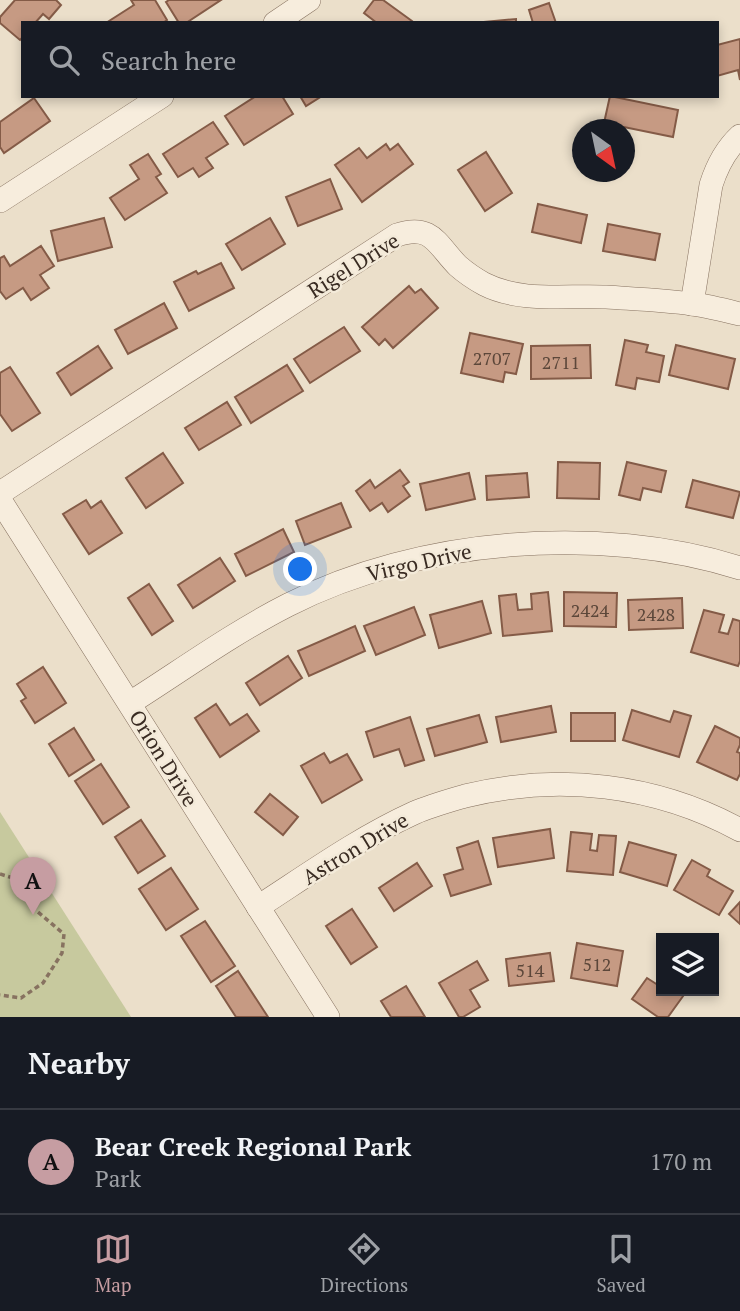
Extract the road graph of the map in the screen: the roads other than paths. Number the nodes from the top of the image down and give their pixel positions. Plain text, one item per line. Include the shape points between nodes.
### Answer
1 (309, 0) edge
2 (279, 13) edge
3 (159, 98) edge
4 (740, 136) edge
5 (0, 201) edge
6 (692, 304) junction
7 (740, 314) edge
8 (0, 493) edge
9 (0, 500) edge
10 (740, 568) edge
11 (130, 704) junction
12 (740, 830) edge
13 (258, 906) junction
14 (328, 1017) edge

1 - 2 street
3 - 5 street
4 - 6 street via 723,155 711,185
6 - 7 street, Rigel Drive
6 - 8 street, Rigel Drive via 513,295 475,279 432,236 408,231
9 - 11 street, Orion Drive
10 - 11 street, Virgo Drive via 650,548 599,543 503,545 413,560 331,585 290,604
11 - 13 street, Orion Drive
12 - 13 street, Astron Drive via 665,799 632,791 565,784 494,789 396,822
13 - 14 street, Orion Drive

